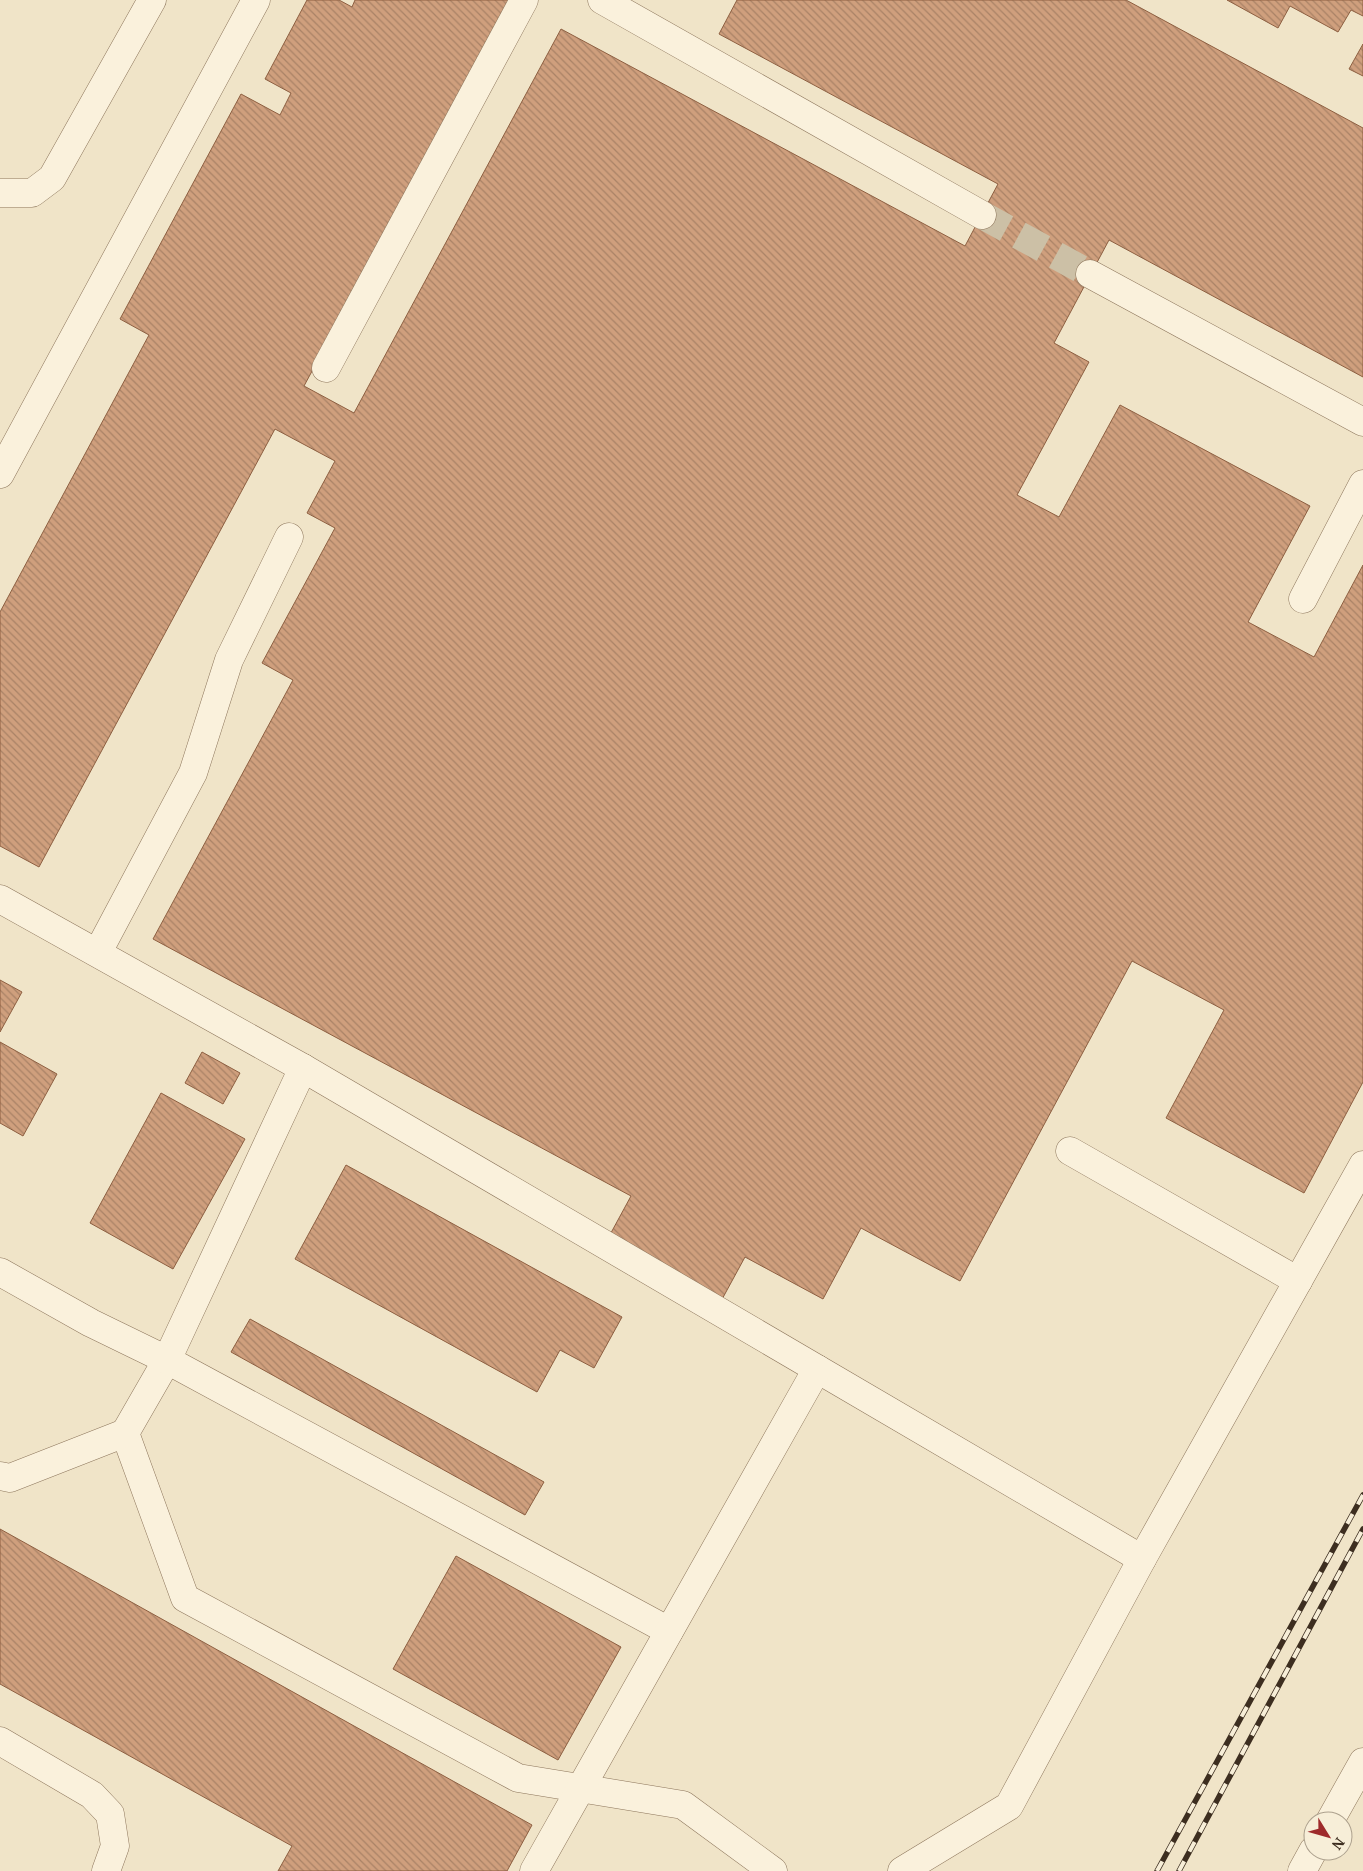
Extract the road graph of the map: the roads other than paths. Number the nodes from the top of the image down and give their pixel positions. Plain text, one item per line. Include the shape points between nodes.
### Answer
1 (152, 0) edge
2 (256, 0) edge
3 (524, 0) edge
4 (602, 0) edge
5 (0, 193) edge
6 (982, 215) tunnel mouth
7 (1090, 274) tunnel mouth
8 (326, 368) dead end
9 (1363, 422) edge
10 (0, 474) edge
11 (1363, 484) edge
12 (289, 538) dead end
13 (1303, 599) dead end
14 (0, 899) edge
15 (98, 952) junction
16 (303, 1068) junction
17 (1070, 1151) dead end
18 (1363, 1165) edge
19 (0, 1272) edge
20 (1298, 1281) junction
21 (167, 1360) junction
22 (817, 1369) junction
23 (125, 1432) junction
24 (0, 1476) edge
25 (1142, 1559) junction
26 (669, 1631) junction
27 (0, 1742) edge
28 (1363, 1762) edge
29 (581, 1788) junction
30 (1336, 1811) edge
31 (106, 1871) edge
32 (534, 1871) edge
33 (773, 1871) edge
34 (902, 1871) edge

1 - 5 street via 52,178 32,193
2 - 10 street
3 - 8 street
4 - 6 street
7 - 9 street
11 - 13 street
12 - 15 street via 229,660 193,774
14 - 15 street
15 - 16 street
16 - 21 street
16 - 22 street
17 - 20 street
18 - 20 street
19 - 21 street via 91,1323
20 - 25 street
21 - 23 street
21 - 26 street
22 - 25 street
22 - 26 street
23 - 24 street via 10,1478
23 - 29 street via 185,1598 518,1778
25 - 34 street via 1009,1806
26 - 29 street
27 - 31 street via 92,1795 110,1814 115,1846
28 - 30 street
29 - 32 street
29 - 33 street via 683,1805

